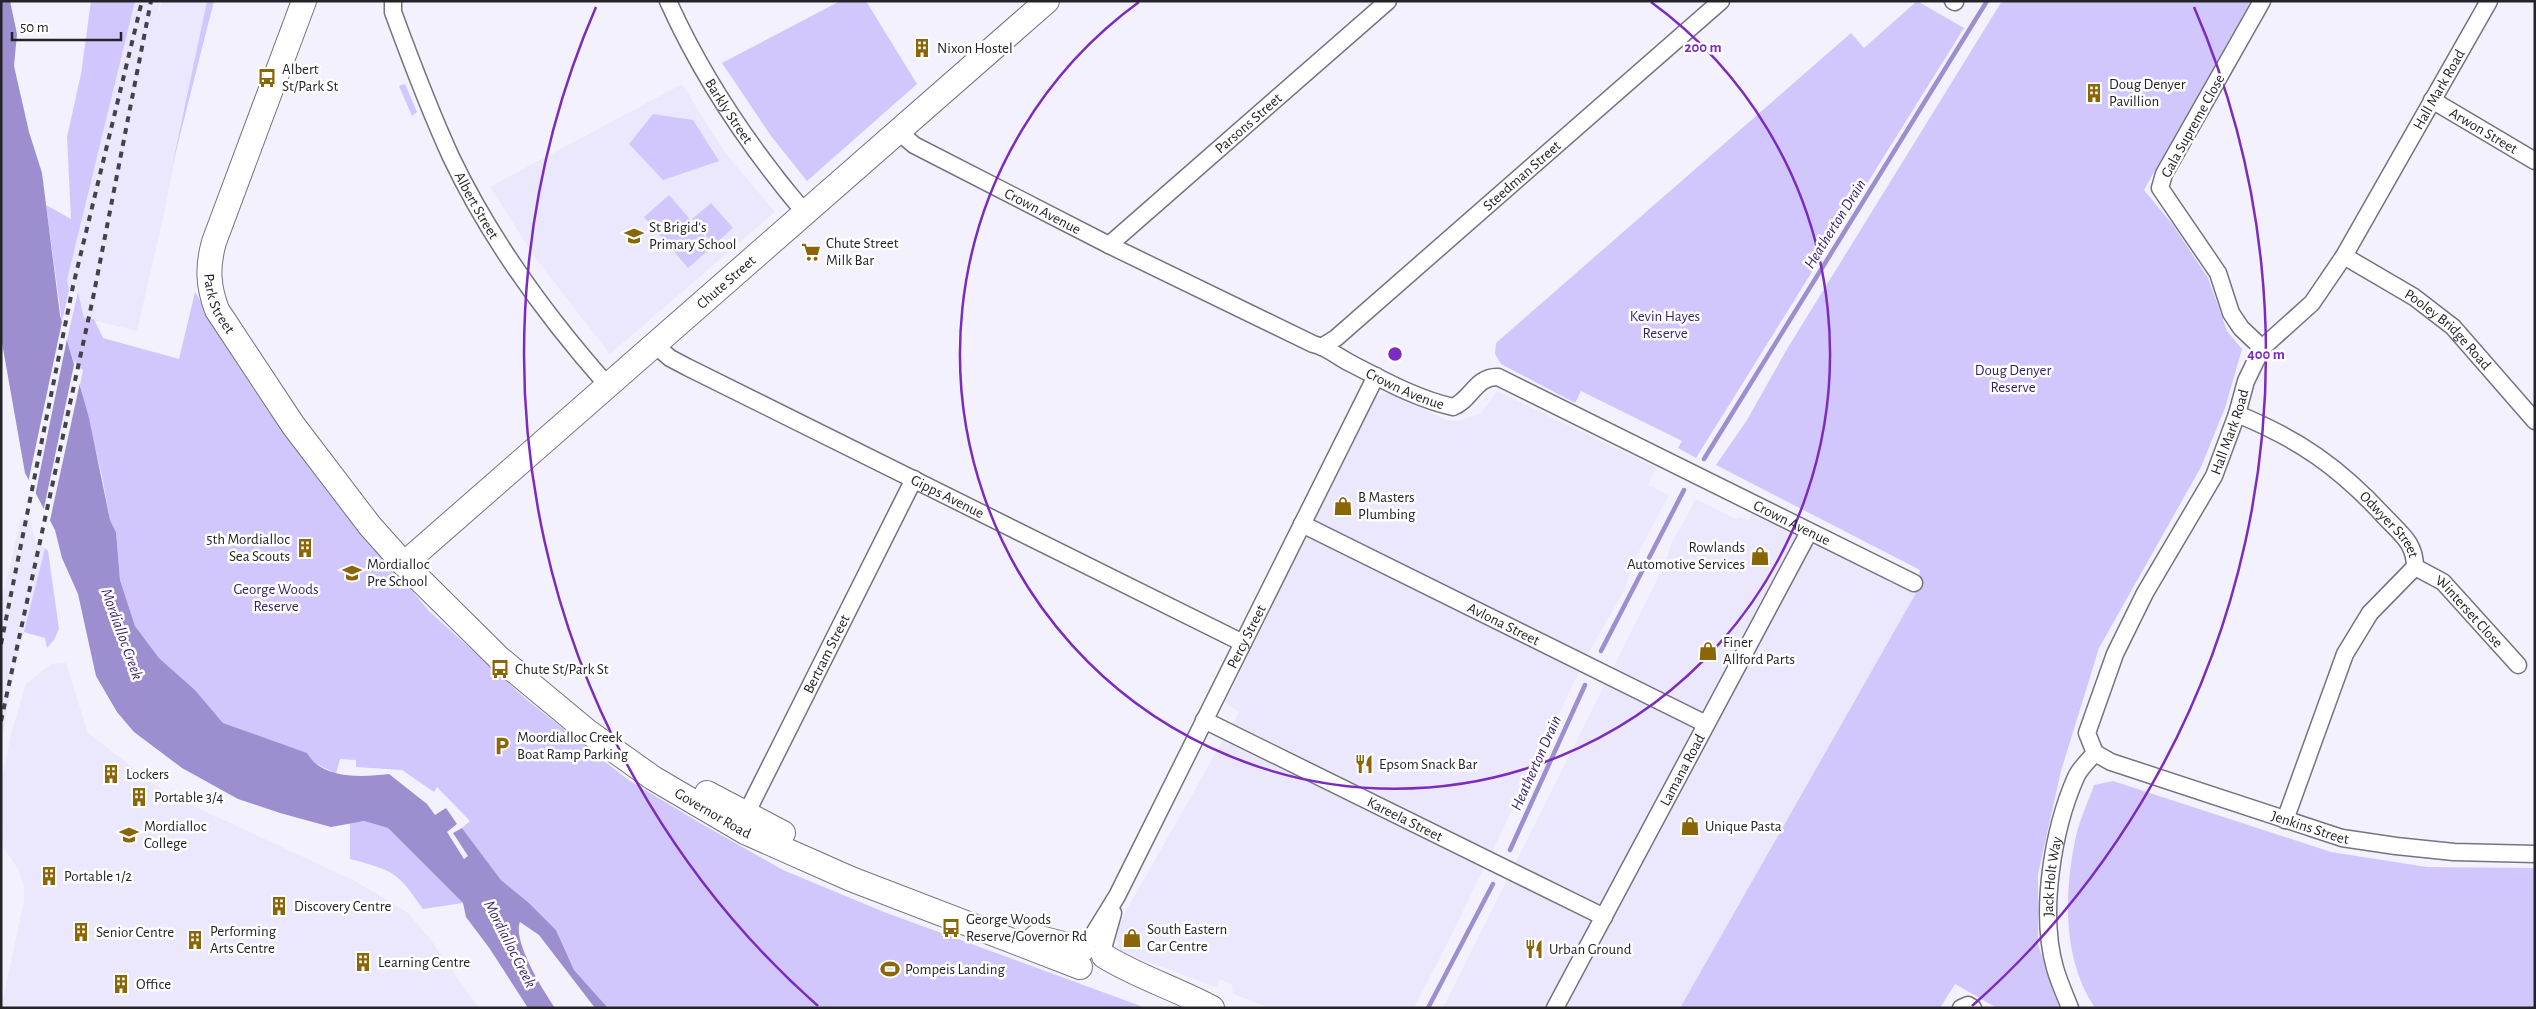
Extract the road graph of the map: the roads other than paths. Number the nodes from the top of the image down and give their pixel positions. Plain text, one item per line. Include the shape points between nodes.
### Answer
1 (304, 1) edge
2 (318, 1) edge
3 (668, 1) edge
4 (1047, 1) edge
5 (1388, 1) edge
6 (1721, 1) edge
7 (2262, 1) edge
8 (2489, 1) edge
9 (390, 5) edge
10 (2432, 100) junction
11 (898, 131) junction
12 (2535, 161) edge
13 (805, 213) junction
14 (1109, 245) junction
15 (2344, 256) junction
16 (655, 345) junction
17 (1323, 346) junction
18 (2262, 348) junction
19 (1376, 376) junction
20 (608, 386) junction
21 (2237, 414) junction
22 (2535, 421) edge
23 (914, 479) junction
24 (1302, 524) junction
25 (1809, 532) junction
26 (409, 560) junction
27 (2415, 568) junction
28 (1914, 583) dead end
29 (1243, 643) junction
30 (2518, 665) dead end
31 (1204, 720) junction
32 (1706, 724) junction
33 (2096, 753) junction
34 (2285, 820) junction
35 (742, 821) junction
36 (2535, 854) edge
37 (1604, 917) junction
38 (1092, 957) junction
39 (1211, 1008) edge
40 (1555, 1008) edge
41 (1961, 1008) edge
42 (1973, 1008) edge
43 (2070, 1008) edge

1 - 26 street, Park Street via 214,242 209,267 210,293 230,331 314,455 370,526
2 - 26 street, Park Street via 227,244 222,281 232,306 296,406
3 - 13 street, Barkly Street via 698,62 738,128
4 - 11 street, Chute Street
5 - 14 street, Parsons Street
6 - 17 street, Steedman Street
7 - 18 street, Gala Supreme Close via 2164,174 2160,188 2218,273 2231,313
8 - 10 street, Hall Mark Road
9 - 20 street, Albert Street via 426,100 480,210 544,308
10 - 12 street, Arwon Street
10 - 15 street, Hall Mark Road
11 - 13 street, Chute Street
11 - 14 street, Crown Avenue via 914,145
13 - 16 street, Chute Street
14 - 17 street, Crown Avenue
15 - 18 street, Hall Mark Road via 2312,303
15 - 22 street, Pooley Bridge Road via 2414,296 2453,327
16 - 20 street, Chute Street
16 - 23 street, Gipps Avenue via 670,358
17 - 19 street, Crown Avenue
18 - 21 street, Hall Mark Road via 2246,381
19 - 24 street, Percy Street
19 - 25 street, Crown Avenue via 1418,396 1453,406 1487,378 1498,377
20 - 26 street, Chute Street
21 - 27 street, Odwyer Street via 2327,462 2356,485 2408,542 2415,553
21 - 33 street, Hall Mark Road via 2214,476 2145,593 2114,654 2087,733
23 - 29 street, Gipps Avenue
23 - 35 street, Bertram Street
24 - 29 street, Percy Street
24 - 32 street, Avlona Street
25 - 28 street, Crown Avenue
25 - 32 street, Lamana Road
26 - 35 street, Governor Road via 499,658 557,707 653,778
27 - 30 street, Winterset Close via 2444,582
27 - 34 street, Odwyer Street via 2370,613 2345,654
29 - 31 street, Percy Street
31 - 37 street, Kareela Street
31 - 38 street, Percy Street via 1117,896
32 - 37 street, Lamana Road
33 - 34 street, Jenkins Street via 2111,762
33 - 43 street, Jack Holt Way via 2077,775 2055,844 2049,881 2048,917 2054,967
34 - 36 street, Jenkins Street via 2342,838 2396,846 2454,852
35 - 38 street, Governor Road via 851,879
37 - 40 street, Lamana Road
38 - 39 street, Governor Road via 1181,992
41 - 42 street via 1968,1005

